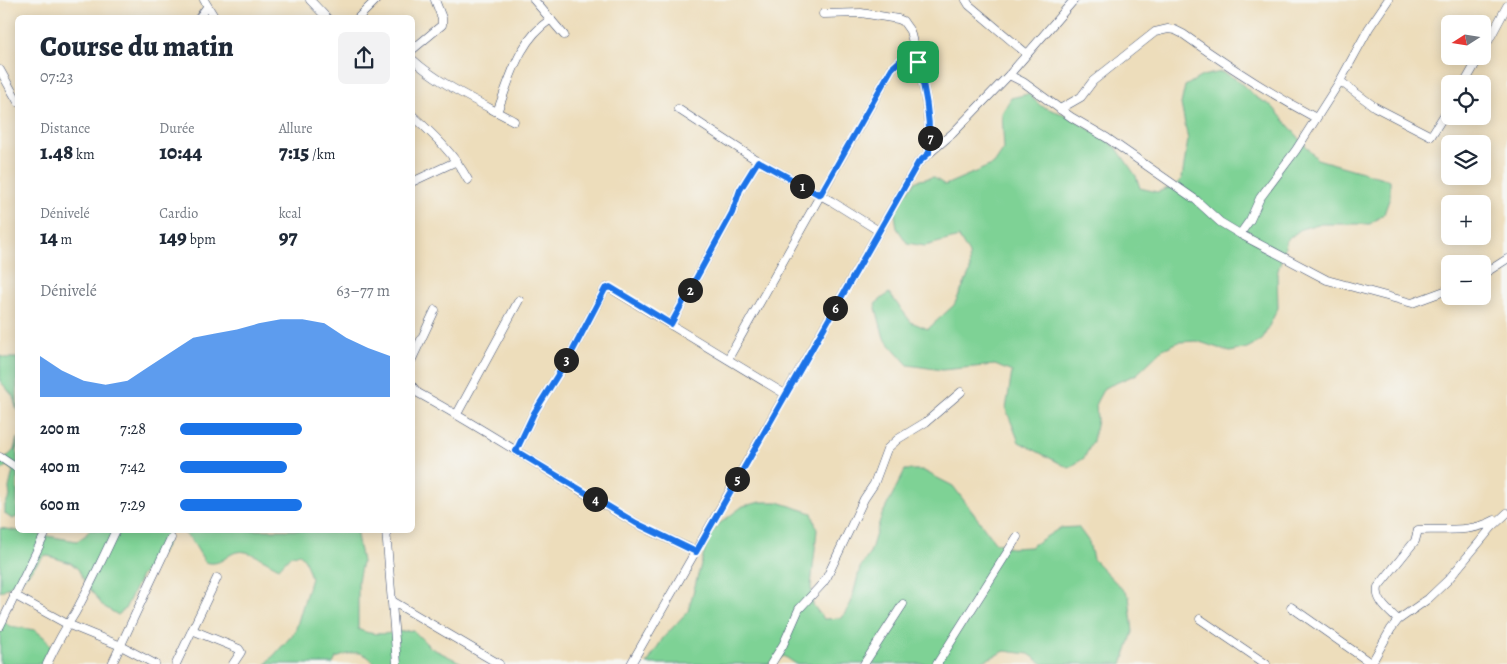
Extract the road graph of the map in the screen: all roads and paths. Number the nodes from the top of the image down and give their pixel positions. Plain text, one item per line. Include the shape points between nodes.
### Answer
1 (310, 0) edge
2 (376, 0) edge
3 (436, 0) edge
4 (534, 0) edge
5 (966, 0) edge
6 (1074, 0) edge
7 (1388, 0) edge
8 (206, 3) edge
9 (1507, 6) edge
10 (823, 14) dead end
11 (200, 15) edge
12 (213, 15) edge
13 (324, 15) edge
14 (361, 15) edge
15 (551, 19) junction
16 (564, 35) dead end
17 (1491, 36) edge
18 (415, 48) edge
19 (1027, 54) junction
20 (415, 62) edge
21 (918, 62) junction
22 (0, 70) edge
23 (1008, 75) junction
24 (1340, 81) junction
25 (15, 97) edge
26 (678, 109) dead end
27 (1060, 109) junction
28 (498, 112) junction
29 (415, 118) edge
30 (1316, 118) junction
31 (1441, 120) edge
32 (514, 121) dead end
33 (929, 153) junction
34 (457, 161) junction
35 (758, 161) junction
36 (468, 180) dead end
37 (415, 181) edge
38 (820, 195) junction
39 (879, 231) junction
40 (1240, 234) junction
41 (1507, 259) edge
42 (1491, 269) edge
43 (1441, 292) edge
44 (519, 300) dead end
45 (435, 310) dead end
46 (671, 324) junction
47 (415, 353) edge
48 (728, 359) junction
49 (415, 390) edge
50 (961, 392) dead end
51 (786, 394) junction
52 (457, 414) junction
53 (516, 451) junction
54 (0, 458) edge
55 (15, 467) edge
56 (1505, 514) edge
57 (45, 533) edge
58 (115, 533) edge
59 (386, 533) edge
60 (1017, 537) dead end
61 (171, 538) dead end
62 (696, 552) junction
63 (217, 578) dead end
64 (14, 595) junction
65 (392, 601) junction
66 (903, 604) dead end
67 (1291, 607) dead end
68 (1200, 619) dead end
69 (1398, 620) junction
70 (67, 624) junction
71 (0, 626) edge
72 (192, 630) junction
73 (121, 646) junction
74 (47, 664) edge
75 (112, 664) edge
76 (155, 664) edge
77 (176, 664) edge
78 (233, 664) edge
79 (397, 664) edge
80 (499, 664) edge
81 (631, 664) edge
82 (771, 664) edge
83 (864, 664) edge
84 (937, 664) edge
85 (1266, 664) edge
86 (1371, 664) edge

1 - 13 street
2 - 14 street
3 - 18 street via 442,25
4 - 15 street
5 - 19 street
6 - 19 street
7 - 24 street
8 - 11 street
8 - 12 street
9 - 17 street
10 - 21 street via 861,12 898,18 910,31
15 - 16 street
15 - 28 street via 522,49
19 - 23 street
20 - 28 street via 445,84
21 - 33 street via 926,89
21 - 38 street via 901,60 892,68
22 - 25 street
23 - 27 street
23 - 33 street via 948,139
24 - 30 street
24 - 31 street via 1375,107 1431,136
26 - 35 street
27 - 30 street via 1081,97 1092,81 1155,32 1168,29 1183,34 1234,71
27 - 40 street via 1107,138
28 - 32 street
29 - 34 street
30 - 40 street via 1260,198
33 - 39 street via 918,163
34 - 36 street
34 - 37 street
35 - 38 street
35 - 46 street
38 - 39 street
38 - 48 street
39 - 51 street
40 - 43 street via 1327,280 1412,303
41 - 42 street
44 - 52 street
45 - 47 street
46 - 48 street
46 - 53 street via 606,287 572,352 534,413
48 - 51 street
49 - 52 street
50 - 82 street via 888,448 874,484 860,506 827,577 799,609
51 - 62 street
52 - 53 street
53 - 62 street via 636,523
54 - 55 street
56 - 69 street via 1448,580
56 - 69 street via 1485,526 1418,530 1415,541 1378,587 1379,600
57 - 64 street
58 - 70 street
59 - 65 street
60 - 84 street
61 - 73 street
62 - 81 street
63 - 72 street
64 - 70 street
64 - 71 street
65 - 79 street
65 - 80 street
66 - 83 street
67 - 86 street
68 - 85 street
69 - 86 street
70 - 73 street
70 - 74 street
72 - 77 street
72 - 78 street via 239,649
73 - 75 street
73 - 76 street

